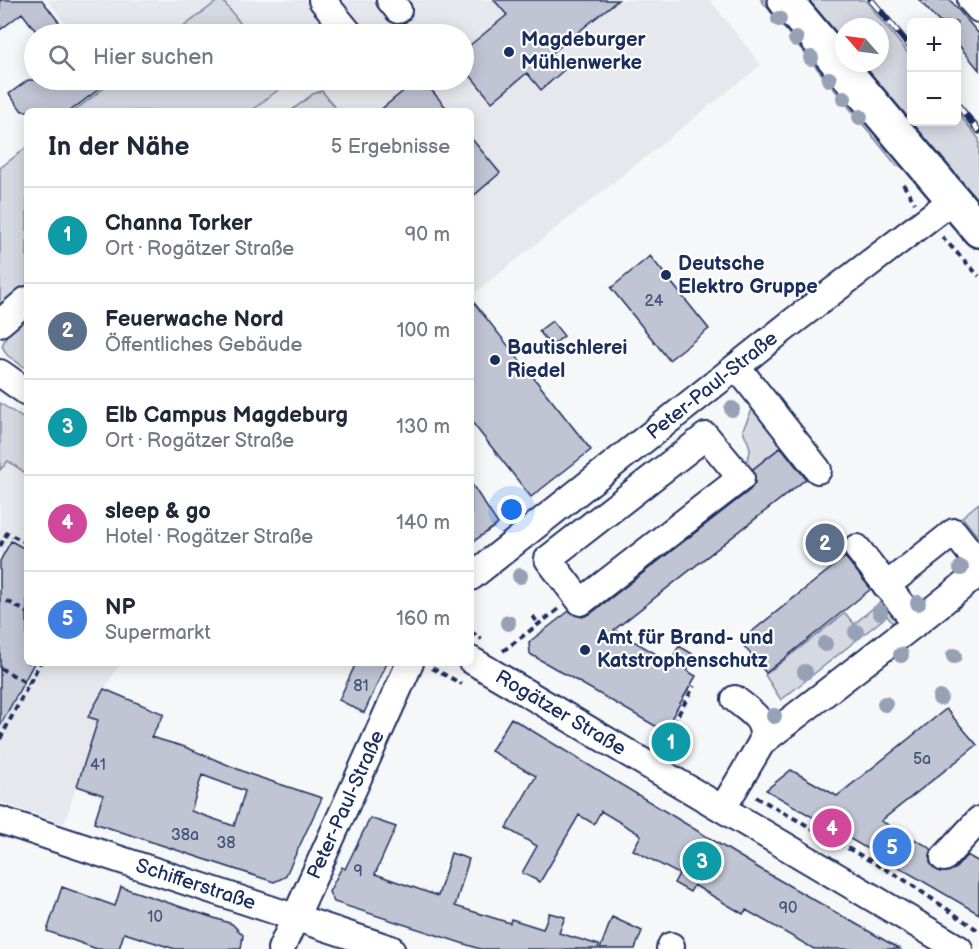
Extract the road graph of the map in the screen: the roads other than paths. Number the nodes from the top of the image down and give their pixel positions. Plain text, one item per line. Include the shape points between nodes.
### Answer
1 (322, 0) edge
2 (785, 0) edge
3 (971, 0) edge
4 (979, 9) edge
5 (342, 24) edge
6 (954, 199) junction
7 (979, 230) edge
8 (24, 303) edge
9 (0, 323) edge
10 (737, 367) junction
11 (0, 374) edge
12 (24, 390) edge
13 (818, 470) dead end
14 (604, 472) junction
15 (625, 499) junction
16 (857, 548) dead end
17 (979, 564) edge
18 (979, 573) edge
19 (474, 575) edge
20 (886, 586) junction
21 (916, 623) junction
22 (474, 662) edge
23 (409, 666) edge
24 (735, 699) dead end
25 (762, 742) junction
26 (723, 808) junction
27 (0, 820) edge
28 (979, 820) edge
29 (944, 858) dead end
30 (295, 917) junction
31 (281, 949) edge
32 (391, 949) edge
33 (959, 949) edge

1 - 5 street
2 - 6 main road
3 - 4 street
6 - 7 main road
6 - 10 street, Peter-Paul-Straße
8 - 9 street
10 - 13 street
10 - 14 street, Peter-Paul-Straße
11 - 12 street
14 - 15 street
14 - 19 street, Peter-Paul-Straße
15 - 15 street via 706,436 741,478 581,602 548,559
16 - 20 street
17 - 20 street via 954,532
18 - 21 street
20 - 21 street
21 - 25 street
22 - 26 street, Rogätzer Straße
23 - 30 street, Peter-Paul-Straße
24 - 25 street via 758,719 763,729
25 - 26 street
26 - 33 street, Rogätzer Straße
27 - 30 street, Schifferstraße
28 - 29 street
30 - 31 street, Peter-Paul-Straße
30 - 32 street, Schifferstraße

